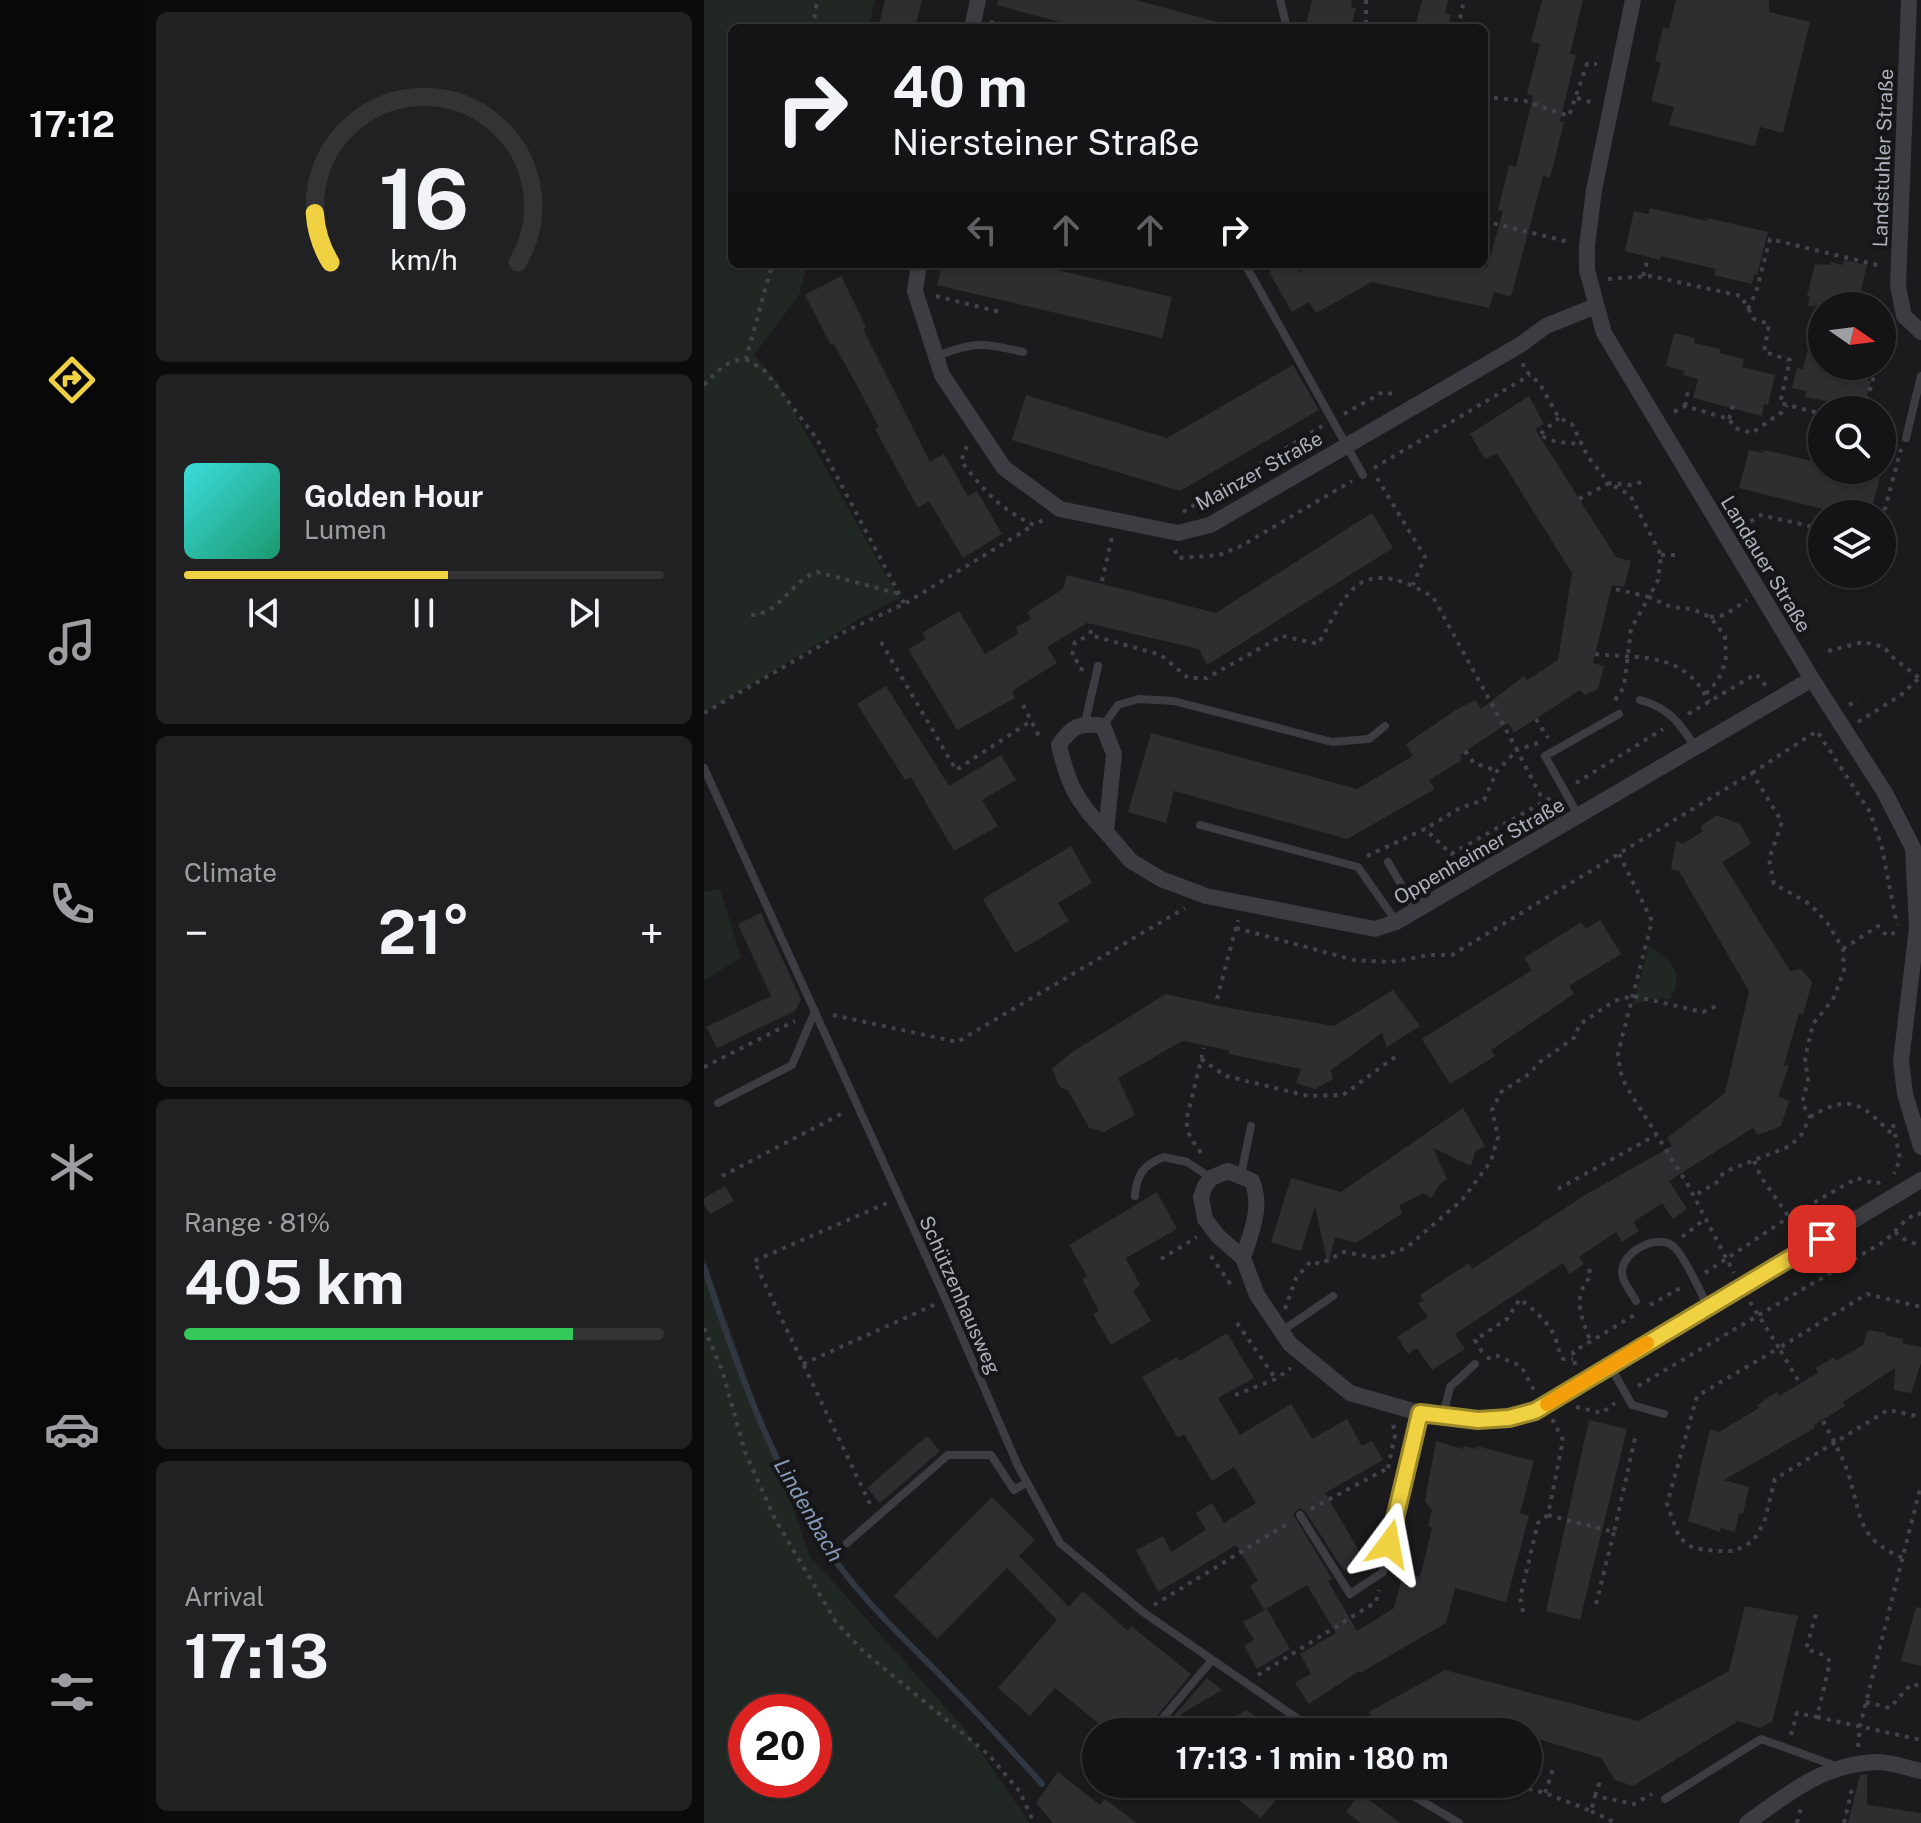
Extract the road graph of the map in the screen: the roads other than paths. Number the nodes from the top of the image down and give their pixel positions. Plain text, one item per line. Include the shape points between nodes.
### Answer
1 (978, 0) edge
2 (1280, 0) edge
3 (1633, 0) edge
4 (1909, 0) edge
5 (973, 23) edge
6 (1286, 24) edge
7 (918, 268) edge
8 (1247, 268) edge
9 (1596, 306) junction
10 (1921, 332) edge
11 (1023, 352) dead end
12 (936, 357) junction
13 (1921, 376) edge
14 (1906, 438) dead end
15 (1347, 445) junction
16 (1363, 475) dead end
17 (1098, 666) dead end
18 (1812, 679) junction
19 (1640, 700) dead end
20 (1619, 714) dead end
21 (1085, 723) junction
22 (1103, 726) junction
23 (1385, 726) dead end
24 (1695, 748) junction
25 (704, 768) edge
26 (1578, 816) junction
27 (1200, 825) dead end
28 (1106, 832) junction
29 (1917, 846) edge
30 (1388, 862) dead end
31 (1416, 911) junction
32 (1396, 922) junction
33 (815, 1011) junction
34 (718, 1103) dead end
35 (1251, 1126) dead end
36 (1921, 1147) edge
37 (1241, 1175) junction
38 (1213, 1177) junction
39 (1921, 1180) edge
40 (1135, 1196) dead end
41 (1243, 1258) junction
42 (1333, 1296) dead end
43 (1636, 1301) dead end
44 (1709, 1308) junction
45 (1279, 1328) junction
46 (1475, 1364) dead end
47 (1610, 1365) junction
48 (1420, 1413) junction
49 (1664, 1414) dead end
50 (1443, 1415) junction
51 (1026, 1483) junction
52 (1300, 1515) road end
53 (847, 1543) dead end
54 (1212, 1660) junction
55 (1163, 1718) edge
56 (1296, 1718) edge
57 (1837, 1766) junction
58 (1921, 1771) edge
59 (1417, 1798) edge
60 (1665, 1799) road end
61 (1459, 1823) edge
62 (1747, 1823) edge

1 - 5 street
2 - 6 lane
3 - 9 street, Landauer Straße via 1587,246
4 - 10 street, Landstuhler Straße via 1898,286 1904,316
7 - 12 street, Mainzer Straße via 915,291
8 - 15 lane
9 - 15 street, Mainzer Straße via 1546,326
9 - 18 street, Landauer Straße via 1604,333
11 - 12 lane via 986,343
12 - 15 street, Mainzer Straße via 942,375 1004,468 1060,509 1093,517 1178,533 1210,525
13 - 14 lane
15 - 16 lane
17 - 21 lane
18 - 24 street, Oppenheimer Straße
18 - 29 street, Landauer Straße
19 - 24 lane via 1662,707 1678,720
20 - 26 lane via 1545,756
21 - 22 street
21 - 28 street, Oppenheimer Straße via 1071,728 1059,745 1067,779
22 - 23 lane via 1118,705 1139,699 1174,701 1332,742 1369,739
22 - 28 street via 1114,754
24 - 26 street, Oppenheimer Straße
25 - 33 lane, Schützenhausweg
26 - 31 street, Oppenheimer Straße
27 - 32 lane via 1358,867
28 - 32 street, Oppenheimer Straße via 1131,861 1206,896 1375,929
29 - 36 street, Landauer Straße via 1917,928 1901,1061
30 - 31 lane
31 - 32 street, Oppenheimer Straße
33 - 34 lane via 792,1065
33 - 51 lane, Schützenhausweg
35 - 37 lane
37 - 38 street via 1228,1171
37 - 41 street via 1252,1181 1258,1196
38 - 40 lane via 1187,1162 1164,1157 1136,1179
38 - 41 street via 1201,1197 1205,1219
39 - 44 street
41 - 45 street via 1257,1295
42 - 45 lane
43 - 44 lane via 1622,1277 1624,1263 1652,1242 1674,1246
44 - 47 street
45 - 48 street via 1290,1344 1350,1393
46 - 50 lane via 1450,1387
47 - 49 lane via 1632,1405
47 - 50 street via 1535,1411 1478,1420
48 - 50 street
48 - 52 lane via 1383,1572 1350,1594
51 - 53 lane via 1014,1490 991,1455 948,1455
51 - 54 lane, Schützenhausweg via 1060,1543 1143,1612
54 - 55 lane
54 - 56 lane, Schützenhausweg
57 - 58 street via 1880,1762
57 - 60 lane via 1761,1739
57 - 62 street
59 - 61 lane

